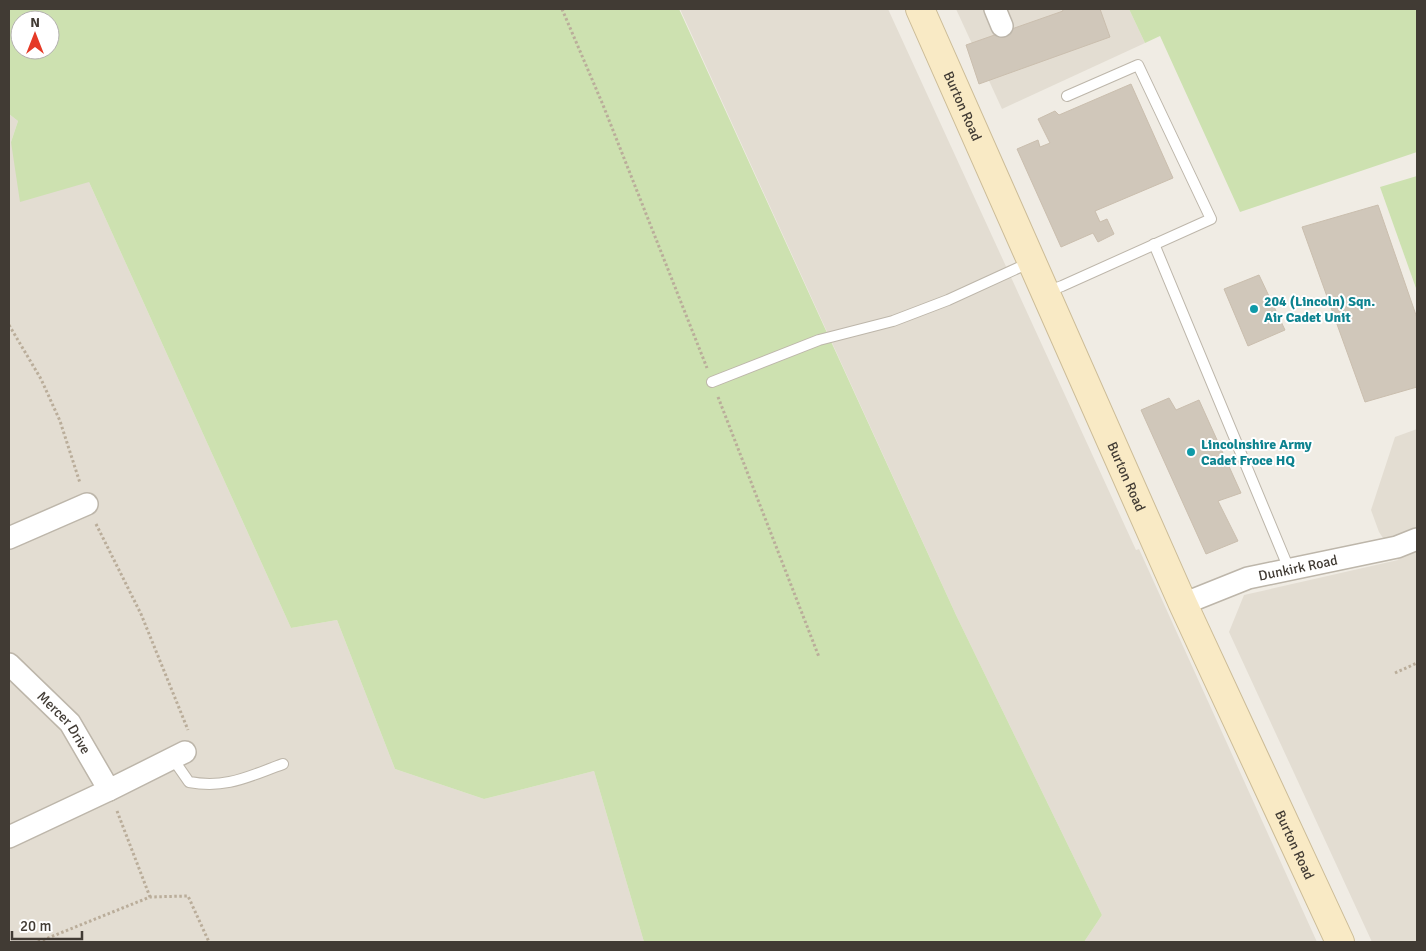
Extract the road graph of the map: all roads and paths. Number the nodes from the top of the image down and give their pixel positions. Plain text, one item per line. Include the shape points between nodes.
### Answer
1 (562, 9) edge
2 (920, 9) edge
3 (1067, 96) dead end
4 (1154, 244) junction
5 (1032, 261) junction
6 (1046, 292) junction
7 (9, 325) edge
8 (712, 382) junction
9 (87, 504) junction
10 (9, 538) edge
11 (1417, 539) edge
12 (1289, 569) junction
13 (1183, 604) junction
14 (819, 657) dead end
15 (1417, 663) edge
16 (9, 664) edge
17 (1396, 673) dead end
18 (179, 756) junction
19 (284, 764) dead end
20 (109, 790) junction
21 (9, 837) edge
22 (150, 897) junction
23 (38, 942) edge
24 (208, 942) edge
25 (1340, 942) edge

1 - 8 path via 607,114
2 - 5 main road, Burton Road
3 - 4 lane via 1138,65 1211,219
4 - 6 lane
4 - 12 lane
5 - 6 main road, Burton Road
5 - 8 lane via 948,300 893,321 819,340
6 - 13 main road, Burton Road
7 - 9 path via 41,379 60,421
8 - 14 path
9 - 10 street
9 - 18 path via 141,614 189,733
11 - 12 street, Dunkirk Road via 1397,547
12 - 13 street, Dunkirk Road via 1248,578
13 - 25 main road, Burton Road
15 - 17 path
16 - 20 street, Mercer Drive via 70,723
18 - 19 lane via 189,782 205,785 226,784
18 - 20 street
20 - 21 street
20 - 22 path
22 - 23 path
22 - 24 path via 188,896

